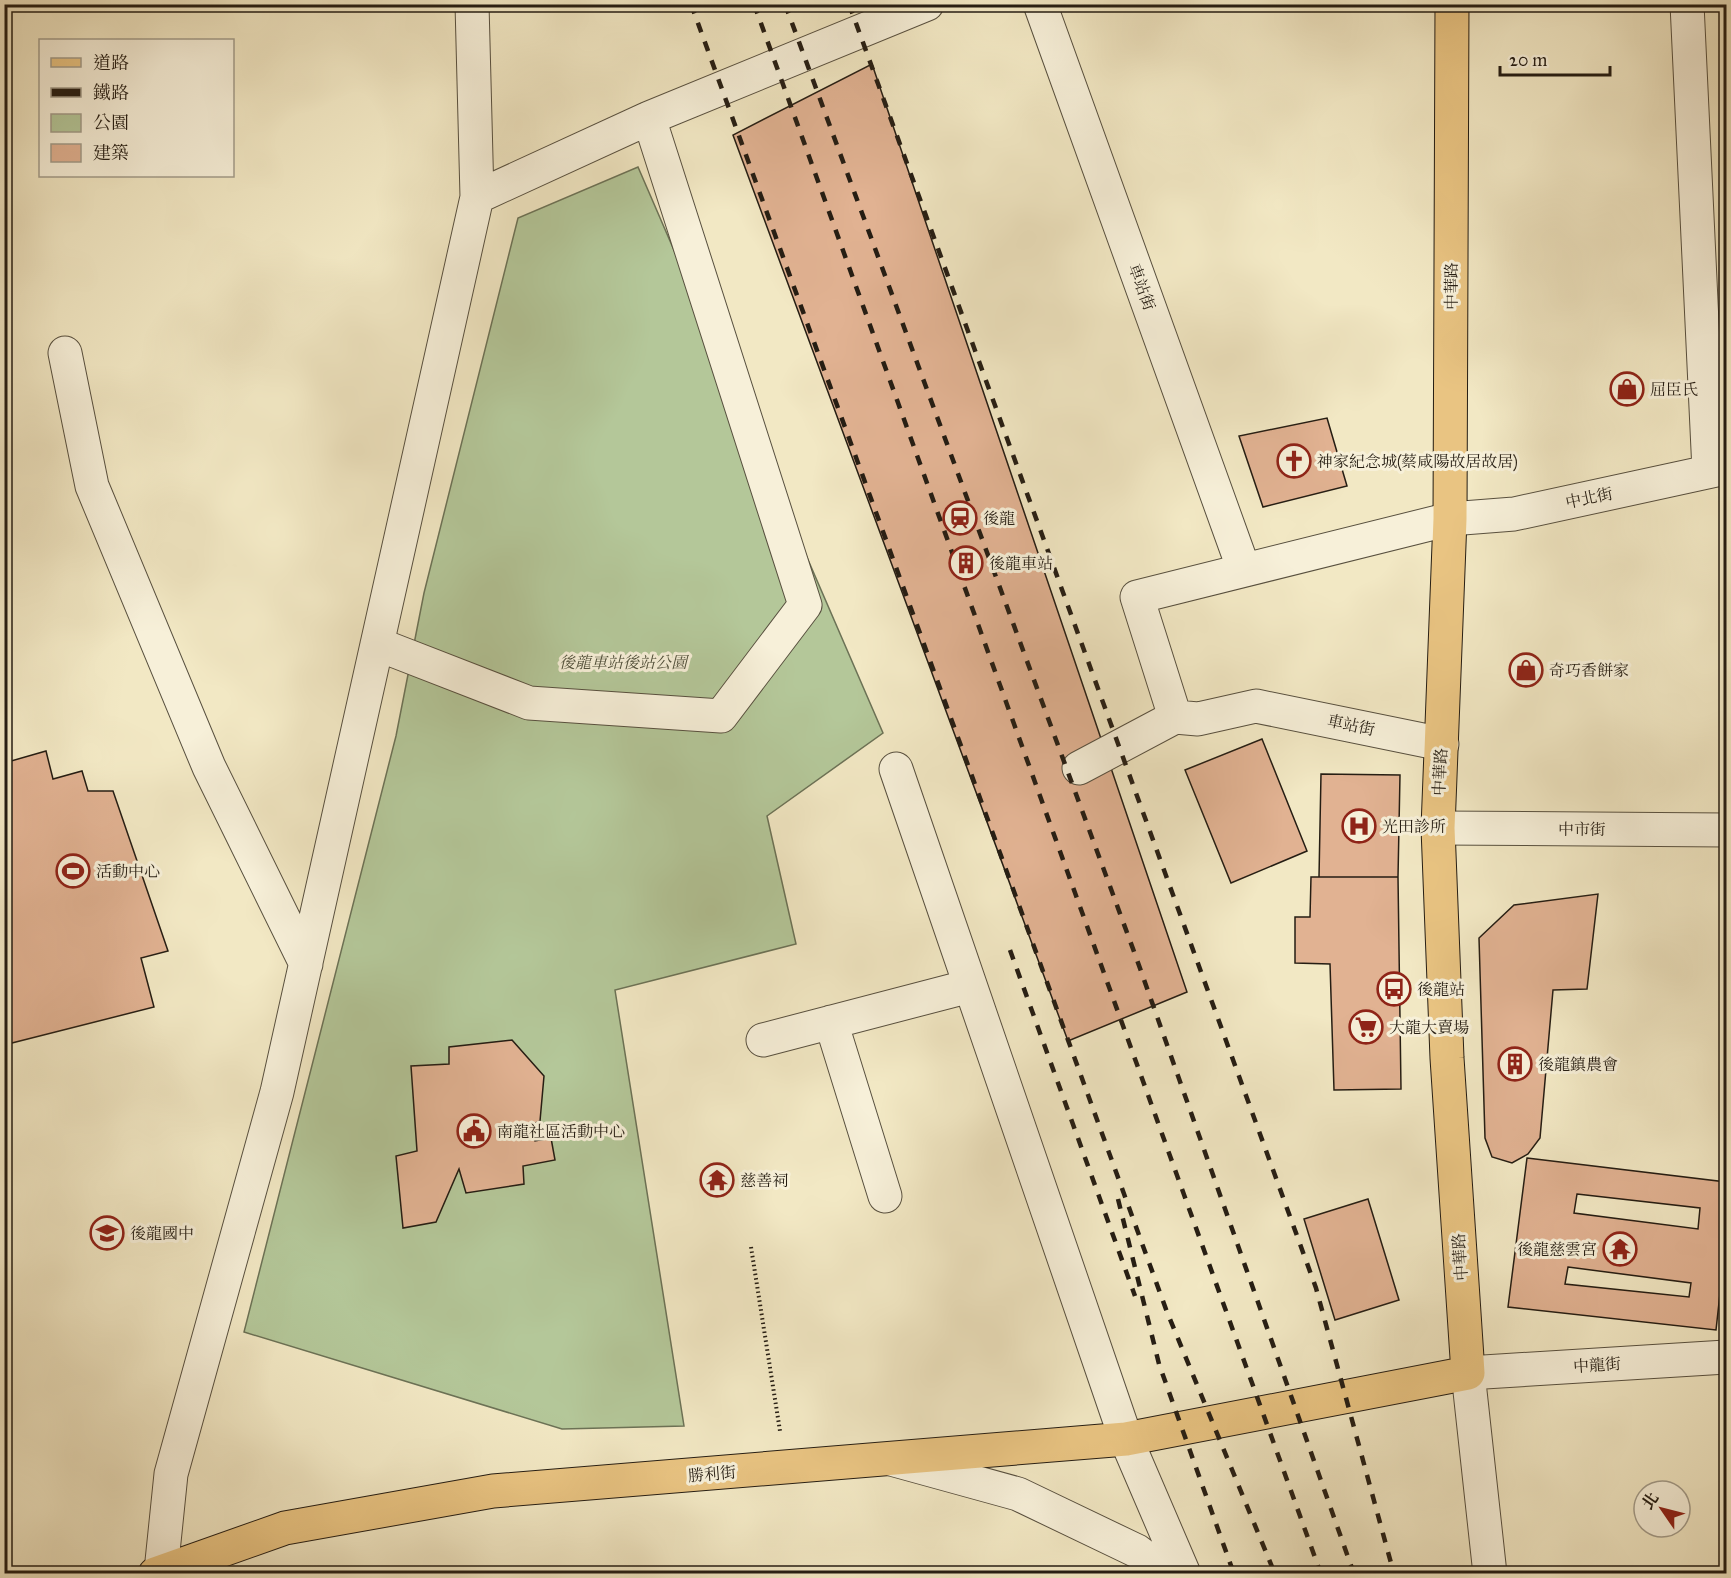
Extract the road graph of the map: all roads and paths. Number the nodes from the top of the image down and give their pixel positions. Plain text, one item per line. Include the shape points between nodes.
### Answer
1 (472, 4) edge
2 (927, 4) edge
3 (1040, 4) edge
4 (1452, 4) edge
5 (1687, 4) edge
6 (649, 118) junction
7 (477, 197) junction
8 (65, 352) dead end
9 (1718, 470) edge
10 (1450, 519) junction
11 (1244, 570) junction
12 (377, 644) junction
13 (1175, 717) junction
14 (1442, 744) junction
15 (1079, 768) dead end
16 (896, 769) dead end
17 (1438, 828) junction
18 (1726, 830) edge
19 (306, 964) junction
20 (970, 986) junction
21 (831, 1022) junction
22 (763, 1040) dead end
23 (885, 1196) dead end
24 (752, 1247) dead end
25 (1726, 1357) edge
26 (1468, 1373) junction
27 (1126, 1439) junction
28 (889, 1459) junction
29 (786, 1468) junction
30 (158, 1572) edge
31 (1168, 1574) edge
32 (1184, 1574) edge
33 (1490, 1574) edge

1 - 7 street
2 - 6 street
3 - 11 street, 車站街
4 - 10 main road, 中華路
5 - 9 street
6 - 7 street
6 - 12 street via 805,605 721,716 529,704
7 - 12 street
8 - 19 street via 92,486 209,767
9 - 10 street, 中北街 via 1514,514
10 - 11 street
10 - 14 main road, 中華路
11 - 13 street via 1137,597
12 - 19 street
13 - 14 street, 車站街 via 1198,719 1256,706
13 - 15 street
14 - 17 main road, 中華路
16 - 20 street
17 - 18 street, 中市街
17 - 26 main road, 中華路 via 1447,1058
19 - 30 street via 277,1092 171,1474
20 - 21 street
20 - 27 street
21 - 22 street
21 - 23 street
24 - 29 path
25 - 26 street, 中龍街
26 - 27 main road, 勝利街
26 - 33 street, 中華路
27 - 28 main road, 勝利街
27 - 32 street
28 - 29 main road, 勝利街
28 - 31 street via 1018,1494 1137,1551
29 - 30 main road, 勝利街 via 493,1491 285,1528

